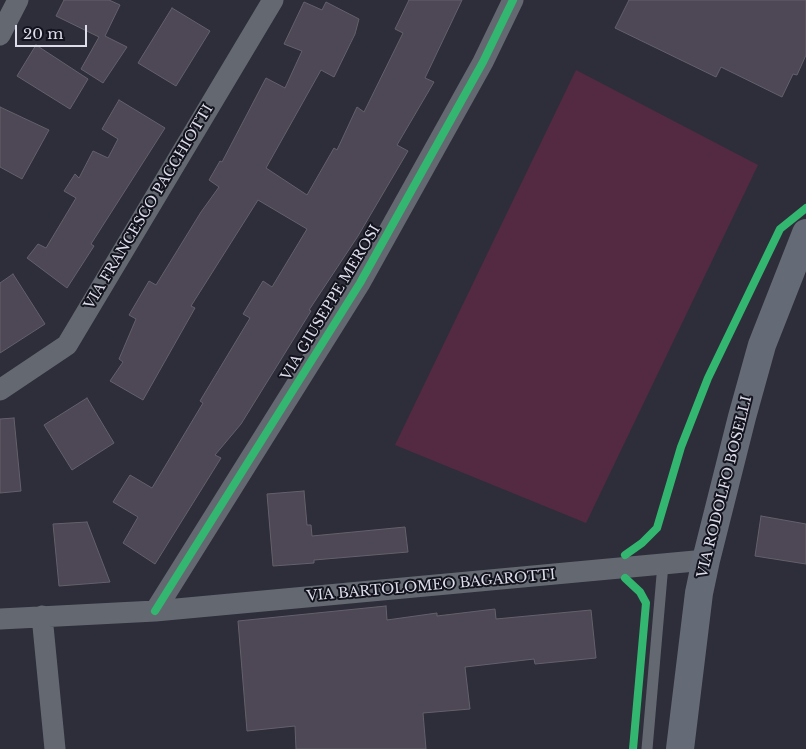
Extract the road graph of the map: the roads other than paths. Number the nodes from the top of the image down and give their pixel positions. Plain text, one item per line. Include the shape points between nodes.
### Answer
1 (18, 0) edge
2 (273, 0) edge
3 (513, 0) edge
4 (0, 34) edge
5 (806, 233) edge
6 (0, 390) edge
7 (706, 560) junction
8 (662, 564) junction
9 (155, 611) junction
10 (42, 616) junction
11 (0, 619) edge
12 (55, 749) edge
13 (647, 749) edge
14 (680, 749) edge

1 - 4 street
2 - 6 street, VIA FRANCESCO PACCHIOTTI via 67,345
3 - 9 street, VIA GIUSEPPE MEROSI via 484,62 360,283
5 - 7 street, VIA RODOLFO BOSELLI via 762,345
7 - 8 street, VIA BARTOLOMEO BAGAROTTI
7 - 14 street, VIA RODOLFO BOSELLI via 698,592
8 - 9 street, VIA BARTOLOMEO BAGAROTTI
8 - 13 lane
9 - 10 street
10 - 11 street
10 - 12 street

